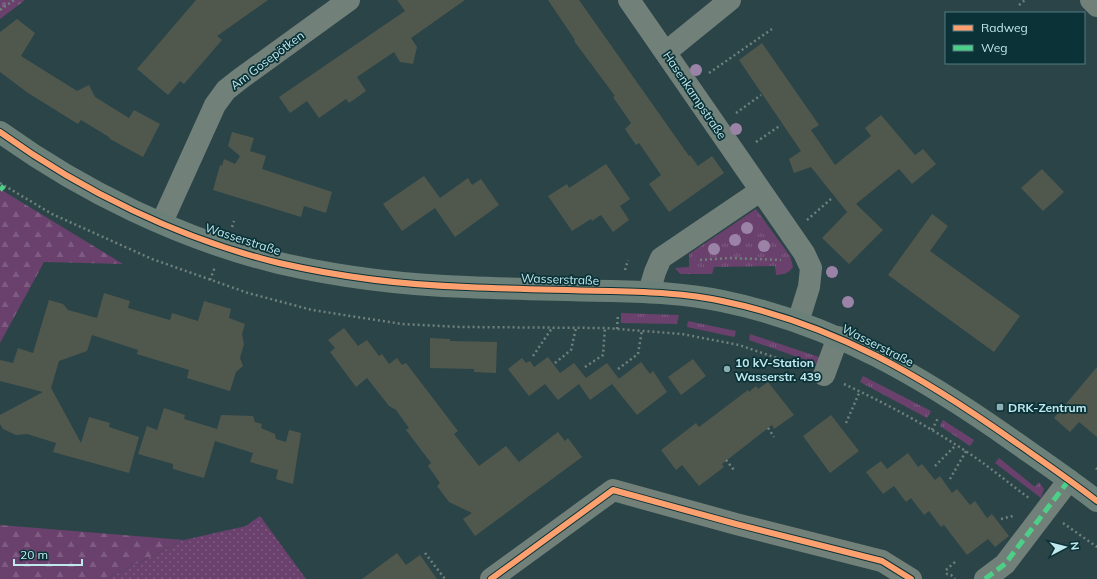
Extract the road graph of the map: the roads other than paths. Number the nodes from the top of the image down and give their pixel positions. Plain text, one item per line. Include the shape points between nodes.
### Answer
1 (349, 0) edge
2 (629, 0) edge
3 (730, 0) edge
4 (1091, 0) edge
5 (1097, 6) edge
6 (666, 52) junction
7 (0, 132) edge
8 (760, 191) junction
9 (162, 222) junction
10 (649, 292) junction
11 (798, 322) junction
12 (838, 337) junction
13 (824, 375) road end
14 (1070, 480) junction
15 (1095, 484) edge
16 (490, 579) edge
17 (911, 579) edge
18 (985, 579) edge

1 - 9 street, Am Gosepötken via 226,90 206,123
2 - 6 street, Hasenkampstraße
3 - 6 street
4 - 5 street
6 - 8 street, Hasenkampstraße
7 - 9 main road, Wasserstraße via 36,158 112,199
8 - 10 street via 661,258
8 - 11 street, Hasenkampstraße via 804,253 811,268 809,287
9 - 10 main road, Wasserstraße via 223,247 275,262 386,281 463,287
10 - 11 main road, Wasserstraße via 720,300
11 - 12 main road, Wasserstraße
12 - 13 street, Wasserstraße
12 - 14 main road, Wasserstraße via 882,358 950,398
14 - 15 main road, Wasserstraße
14 - 18 street via 1005,564
16 - 17 street via 613,490 882,561

